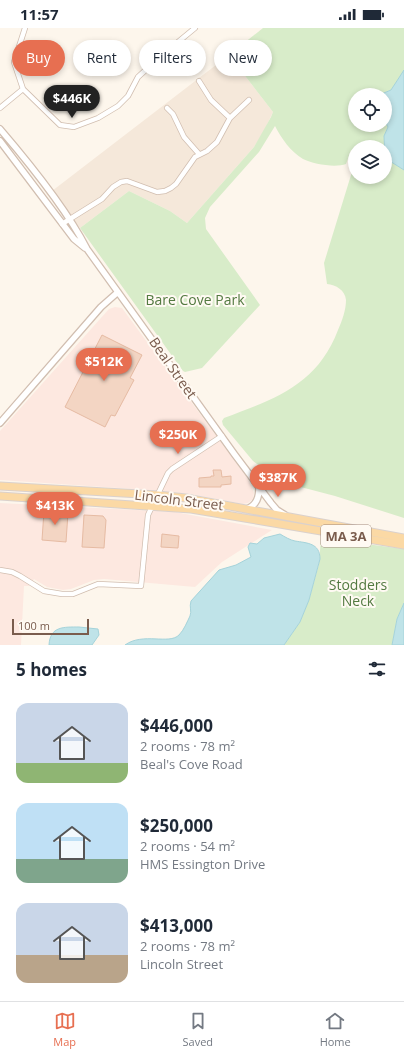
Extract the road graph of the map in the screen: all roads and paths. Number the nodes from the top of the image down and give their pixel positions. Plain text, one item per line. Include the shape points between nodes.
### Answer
1 (25, 28) edge
2 (194, 28) edge
3 (199, 81) dead end
4 (23, 89) junction
5 (249, 100) dead end
6 (0, 108) edge
7 (167, 108) dead end
8 (230, 118) junction
9 (0, 129) edge
10 (0, 141) edge
11 (199, 154) junction
12 (69, 219) junction
13 (62, 224) junction
14 (87, 249) junction
15 (118, 292) junction
16 (0, 423) edge
17 (222, 436) junction
18 (0, 486) edge
19 (259, 486) junction
20 (158, 495) junction
21 (0, 496) edge
22 (153, 505) junction
23 (247, 509) junction
24 (290, 518) junction
25 (404, 538) edge
26 (404, 544) edge
27 (0, 570) edge

1 - 4 street via 14,62
2 - 4 street via 138,77 124,101 110,112 84,124 74,127 60,125
3 - 8 street via 211,100
4 - 6 street
5 - 8 street
7 - 11 street via 173,114 184,137
8 - 11 street via 217,142
9 - 12 street, Beal Street
10 - 13 street, Beal Street
11 - 12 street via 190,162 176,184 165,191 157,192 126,181 121,182 102,199
12 - 13 street
12 - 14 street, Beal Street
13 - 14 street, Beal Street via 74,239
14 - 15 street, Beal Street
15 - 16 street via 101,307
15 - 17 street, Beal Street
17 - 19 street, Beal Street
17 - 20 street via 172,469
18 - 20 main road, Lincoln Street / MA 3A
19 - 23 street via 257,501
19 - 24 street, Beal Street via 277,510
20 - 22 street
20 - 23 main road, Lincoln Street / MA 3A
21 - 22 main road, Lincoln Street / MA 3A
22 - 26 main road, Lincoln Street / MA 3A via 205,511
22 - 27 street via 148,515 141,586 98,584 73,594 62,594 44,591 12,572
23 - 24 main road, Lincoln Street / MA 3A
24 - 25 main road, Lincoln Street / MA 3A

